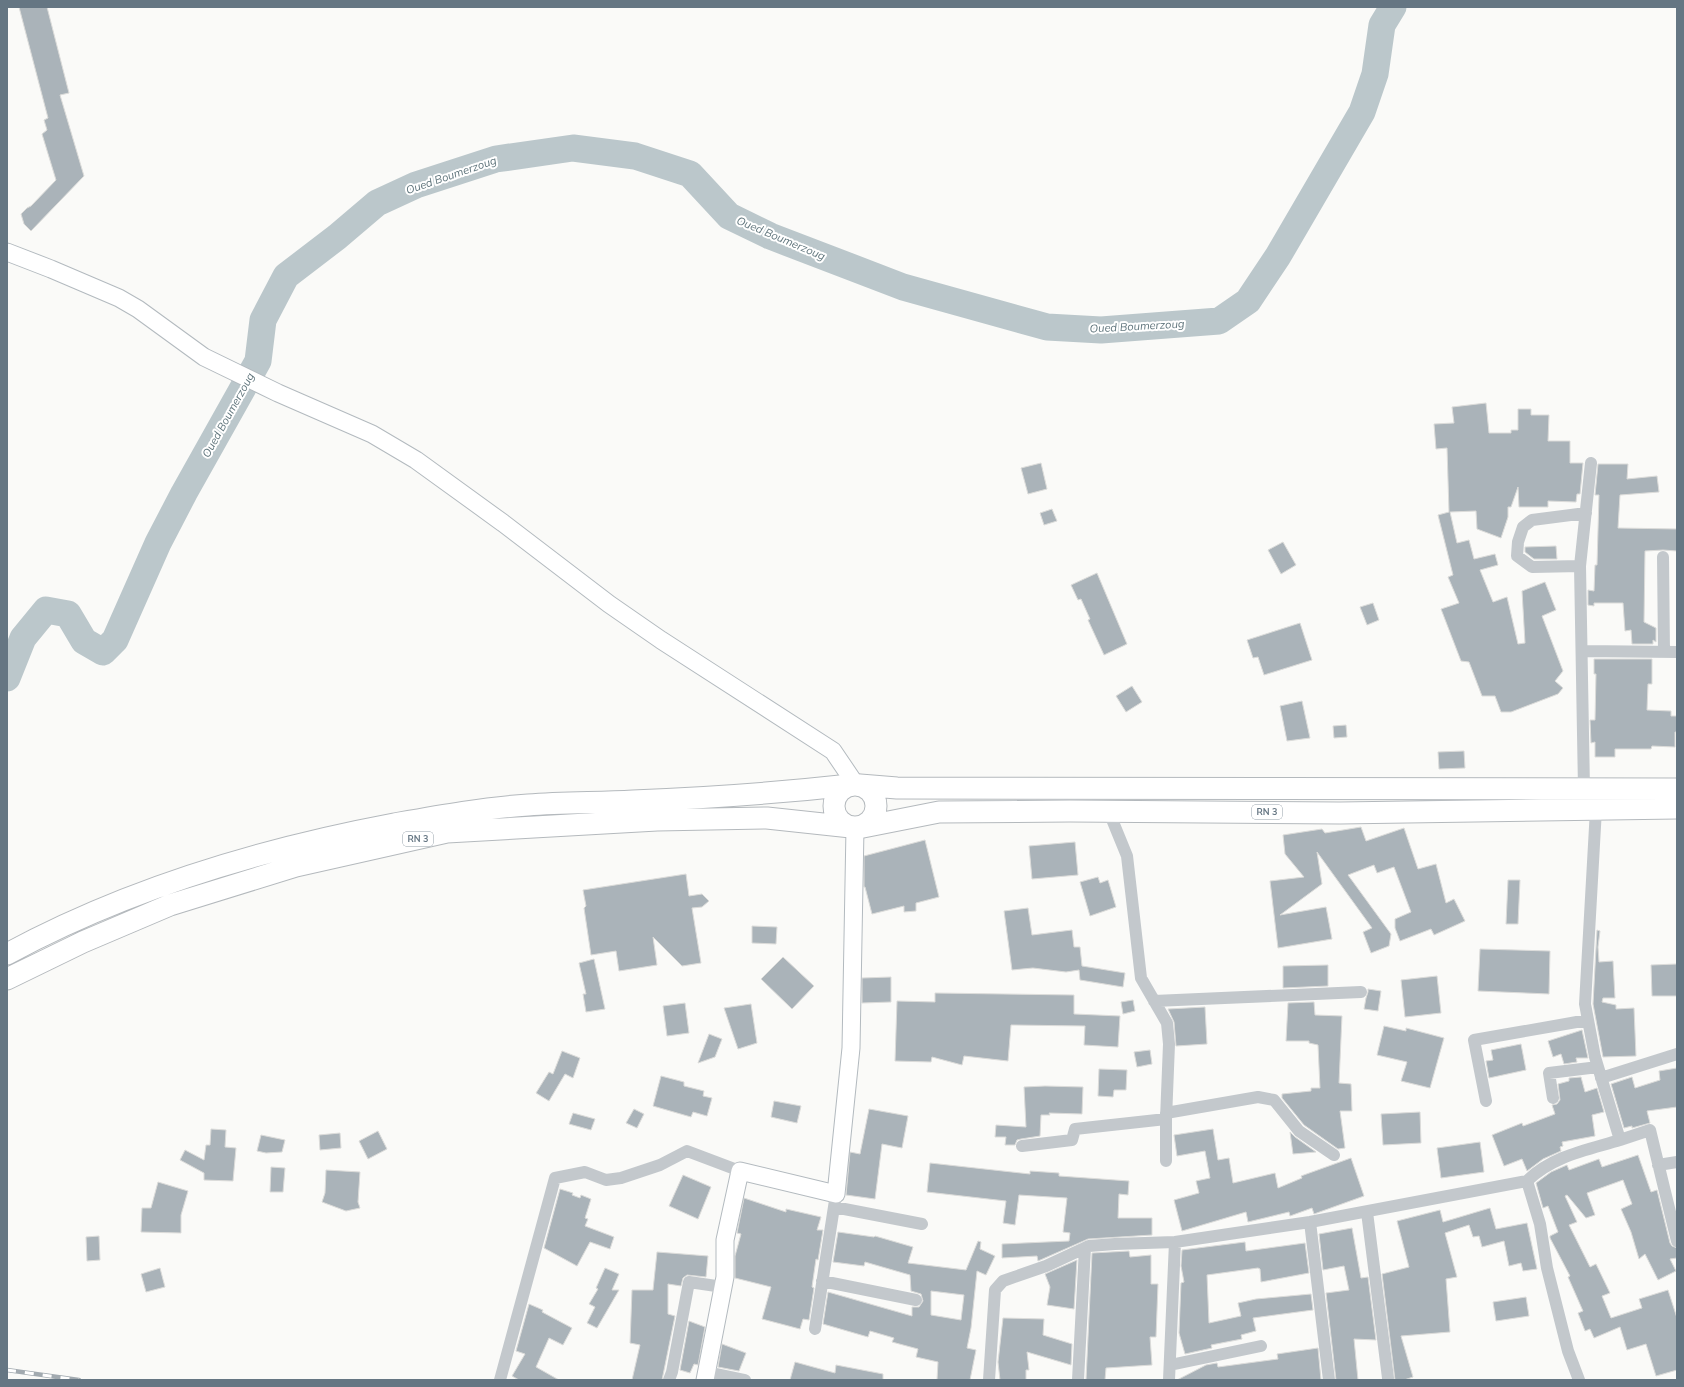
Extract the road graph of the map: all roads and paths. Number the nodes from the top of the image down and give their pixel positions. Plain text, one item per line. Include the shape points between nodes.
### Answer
1 (7, 252) edge
2 (1591, 463) dead end
3 (1586, 513) junction
4 (1663, 557) dead end
5 (1580, 566) junction
6 (1582, 651) junction
7 (1664, 652) junction
8 (1677, 652) edge
9 (855, 785) junction
10 (1584, 789) junction
11 (1677, 789) edge
12 (1677, 808) edge
13 (1596, 809) junction
14 (1110, 812) junction
15 (855, 828) junction
16 (7, 954) edge
17 (7, 978) edge
18 (1361, 992) dead end
19 (1154, 1001) junction
20 (1588, 1020) junction
21 (1677, 1054) edge
22 (1600, 1073) junction
23 (1553, 1098) dead end
24 (1486, 1101) dead end
25 (1166, 1116) junction
26 (1620, 1140) junction
27 (1022, 1146) dead end
28 (1334, 1155) dead end
29 (1166, 1161) dead end
30 (1677, 1162) edge
31 (1658, 1165) junction
32 (740, 1171) junction
33 (1527, 1181) junction
34 (835, 1200) junction
35 (1367, 1212) junction
36 (1310, 1222) junction
37 (922, 1224) dead end
38 (1677, 1241) edge
39 (1176, 1242) junction
40 (1085, 1248) junction
41 (822, 1280) junction
42 (723, 1287) junction
43 (916, 1300) dead end
44 (815, 1329) dead end
45 (1262, 1346) dead end
46 (1170, 1364) junction
47 (706, 1376) edge
48 (1388, 1378) dead end
49 (500, 1380) edge
50 (669, 1380) edge
51 (745, 1380) edge
52 (989, 1380) edge
53 (1078, 1380) edge
54 (1169, 1380) edge
55 (1329, 1380) edge
56 (1579, 1380) edge

1 - 9 street via 120,298 138,308 204,357 372,434 416,460 608,604 833,751
2 - 3 street
3 - 5 street
3 - 5 street via 1532,520 1523,527 1518,542 1517,556 1532,567
4 - 7 street
5 - 6 street
6 - 7 street
6 - 10 street
7 - 8 street
9 - 10 highway, RN 3 via 905,788
9 - 15 highway via 839,791 834,806 838,820
9 - 15 highway via 872,792 877,806 871,821 865,826
9 - 16 highway, RN 3 via 771,794 528,805 450,813 337,835 235,862 134,895
10 - 11 highway, RN 3
12 - 13 highway, RN 3
13 - 14 highway, RN 3 via 1340,813
13 - 20 street via 1585,1004
14 - 15 highway, RN 3 via 939,812
14 - 19 street via 1127,856 1141,978
15 - 17 highway, RN 3 via 767,818 657,820 447,832 296,866 170,905 82,942
15 - 34 street via 851,1048
18 - 19 street
19 - 25 street via 1167,1023 1169,1044
20 - 22 street
20 - 24 street via 1474,1040
21 - 22 street
22 - 23 street via 1549,1073
22 - 26 street
25 - 27 street via 1075,1129 1072,1140
25 - 28 street via 1258,1097 1274,1100 1299,1131
25 - 29 street
26 - 31 street via 1650,1130
26 - 33 street via 1557,1159
30 - 31 street
31 - 38 street
32 - 34 street
32 - 42 street via 725,1240
32 - 49 street via 687,1151 660,1165 621,1178 606,1180 585,1172 556,1178
33 - 35 street
33 - 56 street via 1540,1224 1547,1268 1568,1351
34 - 37 street
34 - 41 street
35 - 36 street
35 - 48 street
36 - 39 street
36 - 55 street
39 - 40 street
39 - 46 street
40 - 52 street via 1046,1266 1003,1281 995,1290
40 - 53 street
41 - 43 street
41 - 44 street
42 - 47 street
42 - 50 street via 689,1282
45 - 46 street
46 - 54 street
47 - 51 street

